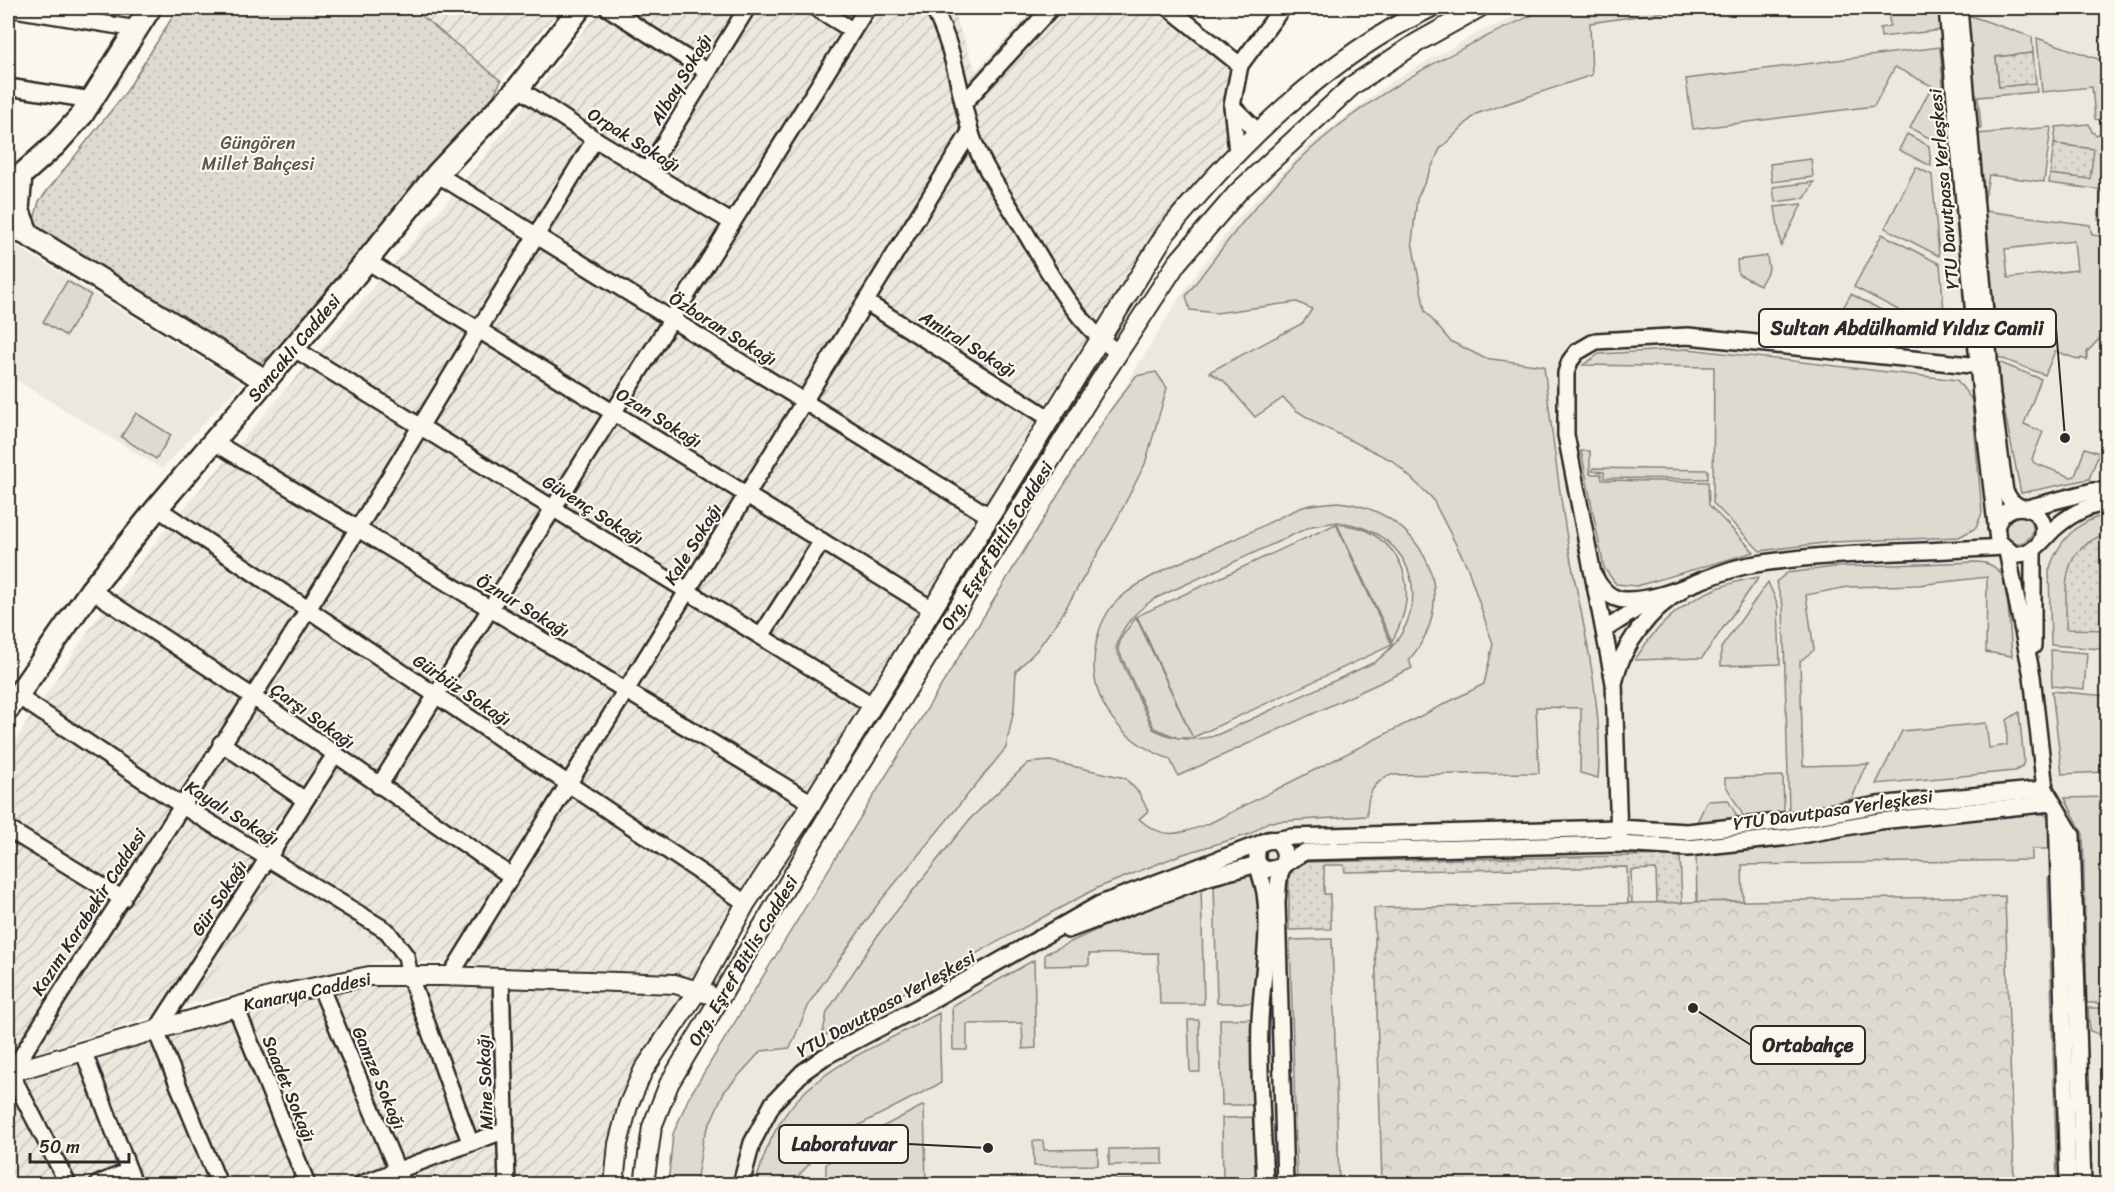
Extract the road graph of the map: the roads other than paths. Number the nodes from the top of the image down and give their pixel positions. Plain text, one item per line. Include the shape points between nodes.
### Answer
1 (8, 8) edge
2 (150, 8) edge
3 (580, 8) edge
4 (608, 8) edge
5 (747, 8) edge
6 (816, 8) edge
7 (867, 8) edge
8 (933, 8) edge
9 (1051, 8) edge
10 (1282, 8) edge
11 (1430, 8) edge
12 (1479, 8) edge
13 (1947, 8) edge
14 (1959, 8) edge
15 (1178, 10) edge
16 (137, 29) junction
17 (852, 30) junction
18 (1240, 65) junction
19 (708, 72) junction
20 (8, 87) edge
21 (518, 88) junction
22 (92, 100) junction
23 (964, 103) junction
24 (1232, 106) junction
25 (970, 132) junction
26 (1258, 132) junction
27 (595, 139) junction
28 (1238, 152) junction
29 (647, 171) junction
30 (437, 174) junction
31 (14, 182) edge
32 (731, 222) junction
33 (8, 225) edge
34 (28, 235) junction
35 (536, 236) junction
36 (367, 261) junction
37 (866, 302) junction
38 (670, 319) junction
39 (478, 329) junction
40 (1098, 339) junction
41 (293, 348) junction
42 (1118, 353) junction
43 (1984, 368) junction
44 (266, 381) junction
45 (804, 402) junction
46 (612, 412) junction
47 (1049, 418) junction
48 (419, 426) junction
49 (214, 442) junction
50 (2108, 491) edge
51 (747, 495) junction
52 (2108, 503) edge
53 (2023, 507) junction
54 (157, 508) junction
55 (552, 508) junction
56 (989, 516) junction
57 (356, 528) junction
58 (2000, 540) junction
59 (822, 541) junction
60 (2036, 548) junction
61 (1592, 572) junction
62 (1718, 574) junction
63 (91, 590) junction
64 (687, 591) junction
65 (1662, 593) junction
66 (307, 609) junction
67 (490, 609) junction
68 (932, 609) junction
69 (1604, 630) junction
70 (760, 636) junction
71 (2032, 676) junction
72 (1614, 683) junction
73 (625, 691) junction
74 (436, 696) junction
75 (253, 697) junction
76 (10, 700) edge
77 (873, 705) junction
78 (221, 743) junction
79 (334, 756) junction
80 (568, 784) junction
81 (379, 786) junction
82 (2045, 789) junction
83 (305, 800) junction
84 (812, 803) junction
85 (181, 805) junction
86 (2055, 807) junction
87 (1618, 828) junction
88 (8, 829) edge
89 (1267, 841) junction
90 (1619, 844) junction
91 (268, 858) junction
92 (1258, 864) junction
93 (1284, 864) junction
94 (511, 876) junction
95 (123, 899) junction
96 (746, 903) junction
97 (1039, 940) junction
98 (450, 976) junction
99 (410, 977) junction
100 (501, 978) junction
101 (320, 986) junction
102 (698, 990) junction
103 (721, 999) junction
104 (236, 1007) junction
105 (156, 1031) junction
106 (84, 1053) junction
107 (9, 1071) edge
108 (506, 1130) junction
109 (471, 1142) junction
110 (396, 1170) junction
111 (131, 1178) edge
112 (68, 1185) edge
113 (98, 1185) edge
114 (219, 1185) edge
115 (307, 1185) edge
116 (361, 1185) edge
117 (403, 1185) edge
118 (507, 1185) edge
119 (614, 1185) edge
120 (644, 1185) edge
121 (741, 1185) edge
122 (1265, 1185) edge
123 (1286, 1185) edge
124 (2068, 1185) edge
125 (2083, 1185) edge

1 - 16 street
2 - 16 main road
3 - 21 main road, Sancaklı Caddesi
4 - 19 street
5 - 19 street, Albay Sokağı
6 - 17 street
7 - 17 street
8 - 23 street via 946,31
9 - 23 street
10 - 18 street
11 - 26 street, Org. Eşref Bitlis Caddesi via 1347,57
12 - 42 street, Org. Eşref Bitlis Caddesi via 1353,85 1300,131 1238,192 1177,263
13 - 43 street, YTU Davutpasa Yerleşkesi
14 - 43 street, YTU Davutpasa Yerleşkesi
15 - 18 street
16 - 22 main road
17 - 32 street
18 - 24 street
19 - 29 street, Albay Sokağı
20 - 22 street
21 - 27 street, Orpak Sokağı
21 - 30 main road, Sancaklı Caddesi
22 - 31 main road via 55,145
23 - 25 street
24 - 26 street
24 - 28 street
25 - 37 street, Kale Sokağı
25 - 40 street via 1070,306
26 - 28 street, Org. Eşref Bitlis Caddesi
27 - 29 street, Orpak Sokağı
27 - 35 street, Kazım Karabekir Caddesi
28 - 40 street, Org. Eşref Bitlis Caddesi via 1166,233
29 - 32 street, Orpak Sokağı
30 - 35 street, Özboran Sokağı
30 - 36 main road, Sancaklı Caddesi
31 - 34 main road via 18,209
32 - 38 street
33 - 34 main road
34 - 44 main road
35 - 38 street, Özboran Sokağı
35 - 39 street, Kazım Karabekir Caddesi
36 - 39 street, Ozan Sokağı
36 - 41 main road, Sancaklı Caddesi
37 - 45 street, Kale Sokağı
37 - 47 street, Amiral Sokağı
38 - 45 street, Özboran Sokağı
38 - 46 street
39 - 46 street, Ozan Sokağı
39 - 48 street, Kazım Karabekir Caddesi
40 - 42 street
40 - 47 street, Org. Eşref Bitlis Caddesi
41 - 44 main road, Sancaklı Caddesi
41 - 48 street, Güvenç Sokağı
42 - 103 street, Org. Eşref Bitlis Caddesi via 835,806
43 - 53 street, YTU Davutpasa Yerleşkesi via 2005,492 2010,501
43 - 58 street, YTU Davutpasa Yerleşkesi
43 - 61 street via 1688,336 1596,341 1585,345 1570,361 1566,373 1566,435
44 - 49 main road, Sancaklı Caddesi
45 - 51 street, Kale Sokağı
45 - 56 street, Özboran Sokağı
46 - 51 street, Ozan Sokağı
46 - 55 street
47 - 56 street, Org. Eşref Bitlis Caddesi
48 - 55 street, Güvenç Sokağı
48 - 57 street, Kazım Karabekir Caddesi
49 - 54 main road, Sancaklı Caddesi
49 - 57 street, Öznur Sokağı
50 - 53 street
51 - 59 street, Ozan Sokağı
51 - 64 street, Kale Sokağı
52 - 60 street via 2072,515
53 - 58 street via 2004,513
53 - 60 street, YTU Davutpasa Yerleşkesi via 2034,511 2043,524
54 - 63 main road, Sancaklı Caddesi
54 - 66 street, Gürbüz Sokağı
55 - 64 street, Güvenç Sokağı
55 - 67 street
56 - 68 street, Org. Eşref Bitlis Caddesi
57 - 66 street, Kazım Karabekir Caddesi
57 - 67 street, Öznur Sokağı
58 - 60 street via 2020,555
58 - 62 street via 1954,550 1833,555 1758,564
58 - 71 street, YTU Davutpasa Yerleşkesi
59 - 68 street, Ozan Sokağı
59 - 70 street
60 - 71 street, YTU Davutpasa Yerleşkesi
61 - 65 street via 1610,596 1625,600
61 - 69 street
62 - 65 street
62 - 72 street via 1677,593 1657,610 1624,653
63 - 75 street, Çarşı Sokağı
63 - 76 main road, Sancaklı Caddesi
64 - 70 street, Güvenç Sokağı
64 - 73 street, Kale Sokağı
65 - 69 street
66 - 74 street, Gürbüz Sokağı
66 - 75 street, Kazım Karabekir Caddesi
67 - 73 street, Öznur Sokağı
67 - 74 street
68 - 77 street, Org. Eşref Bitlis Caddesi
69 - 72 street
70 - 77 street, Güvenç Sokağı
71 - 82 street, YTU Davutpasa Yerleşkesi
72 - 87 street
73 - 80 street, Kale Sokağı
73 - 84 street, Öznur Sokağı
74 - 80 street, Gürbüz Sokağı
74 - 81 street
75 - 78 street, Kazım Karabekir Caddesi
75 - 79 street, Çarşı Sokağı
76 - 85 street, Kayalı Sokağı
77 - 84 street, Org. Eşref Bitlis Caddesi
78 - 83 street
78 - 85 street, Kazım Karabekir Caddesi
79 - 81 street, Çarşı Sokağı
79 - 83 street, Gür Sokağı
80 - 94 street, Kale Sokağı
80 - 96 street, Gürbüz Sokağı
81 - 94 street, Çarşı Sokağı
82 - 86 street, YTU Davutpasa Yerleşkesi
82 - 87 street, YTU Davutpasa Yerleşkesi via 1877,805 1739,828 1688,832
83 - 91 street, Gür Sokağı
84 - 96 street, Org. Eşref Bitlis Caddesi
85 - 91 street, Kayalı Sokağı
85 - 95 street, Kazım Karabekir Caddesi
86 - 90 street, YTU Davutpasa Yerleşkesi via 1880,820 1741,844 1688,848
86 - 124 street, YTU Davutpasa Yerleşkesi
86 - 125 street, YTU Davutpasa Yerleşkesi via 2072,835
87 - 89 street, YTU Davutpasa Yerleşkesi via 1292,837
87 - 90 street
88 - 95 street
89 - 92 street via 1256,850
89 - 93 street via 1281,845 1286,854
89 - 97 street, YTU Davutpasa Yerleşkesi via 1100,904
90 - 93 street, YTU Davutpasa Yerleşkesi via 1305,852
91 - 99 street, Kayalı Sokağı via 387,931 406,956
91 - 105 street, Gür Sokağı
92 - 93 street, YTU Davutpasa Yerleşkesi via 1271,871
92 - 97 street, YTU Davutpasa Yerleşkesi via 1209,877
92 - 122 street via 1267,902 1260,1023
93 - 123 street via 1279,872 1277,902
94 - 98 street, Kale Sokağı
95 - 107 street, Kazım Karabekir Caddesi
96 - 102 street, Org. Eşref Bitlis Caddesi
97 - 121 street, YTU Davutpasa Yerleşkesi via 843,1046 803,1072 773,1103 762,1123 752,1143
98 - 99 street, Kanarya Caddesi
98 - 100 street, Kanarya Caddesi
99 - 101 street, Kanarya Caddesi via 369,976
99 - 109 street, Kayalı Sokağı
100 - 102 street, Kanarya Caddesi via 675,984
100 - 108 street, Mine Sokağı
101 - 104 street, Kanarya Caddesi
101 - 110 street, Gamze Sokağı
102 - 103 street, Kanarya Caddesi
102 - 119 street, Org. Eşref Bitlis Caddesi via 648,1063 628,1106 618,1144
103 - 120 street, Org. Eşref Bitlis Caddesi via 669,1084 652,1127
104 - 105 street, Kanarya Caddesi
104 - 115 street, Saadet Sokağı
105 - 106 street, Kanarya Caddesi
105 - 114 street
106 - 107 street, Kanarya Caddesi
106 - 111 street
107 - 112 street
108 - 109 street
108 - 118 street, Mine Sokağı
109 - 110 street
110 - 116 street
110 - 117 street, Gamze Sokağı
111 - 113 street

